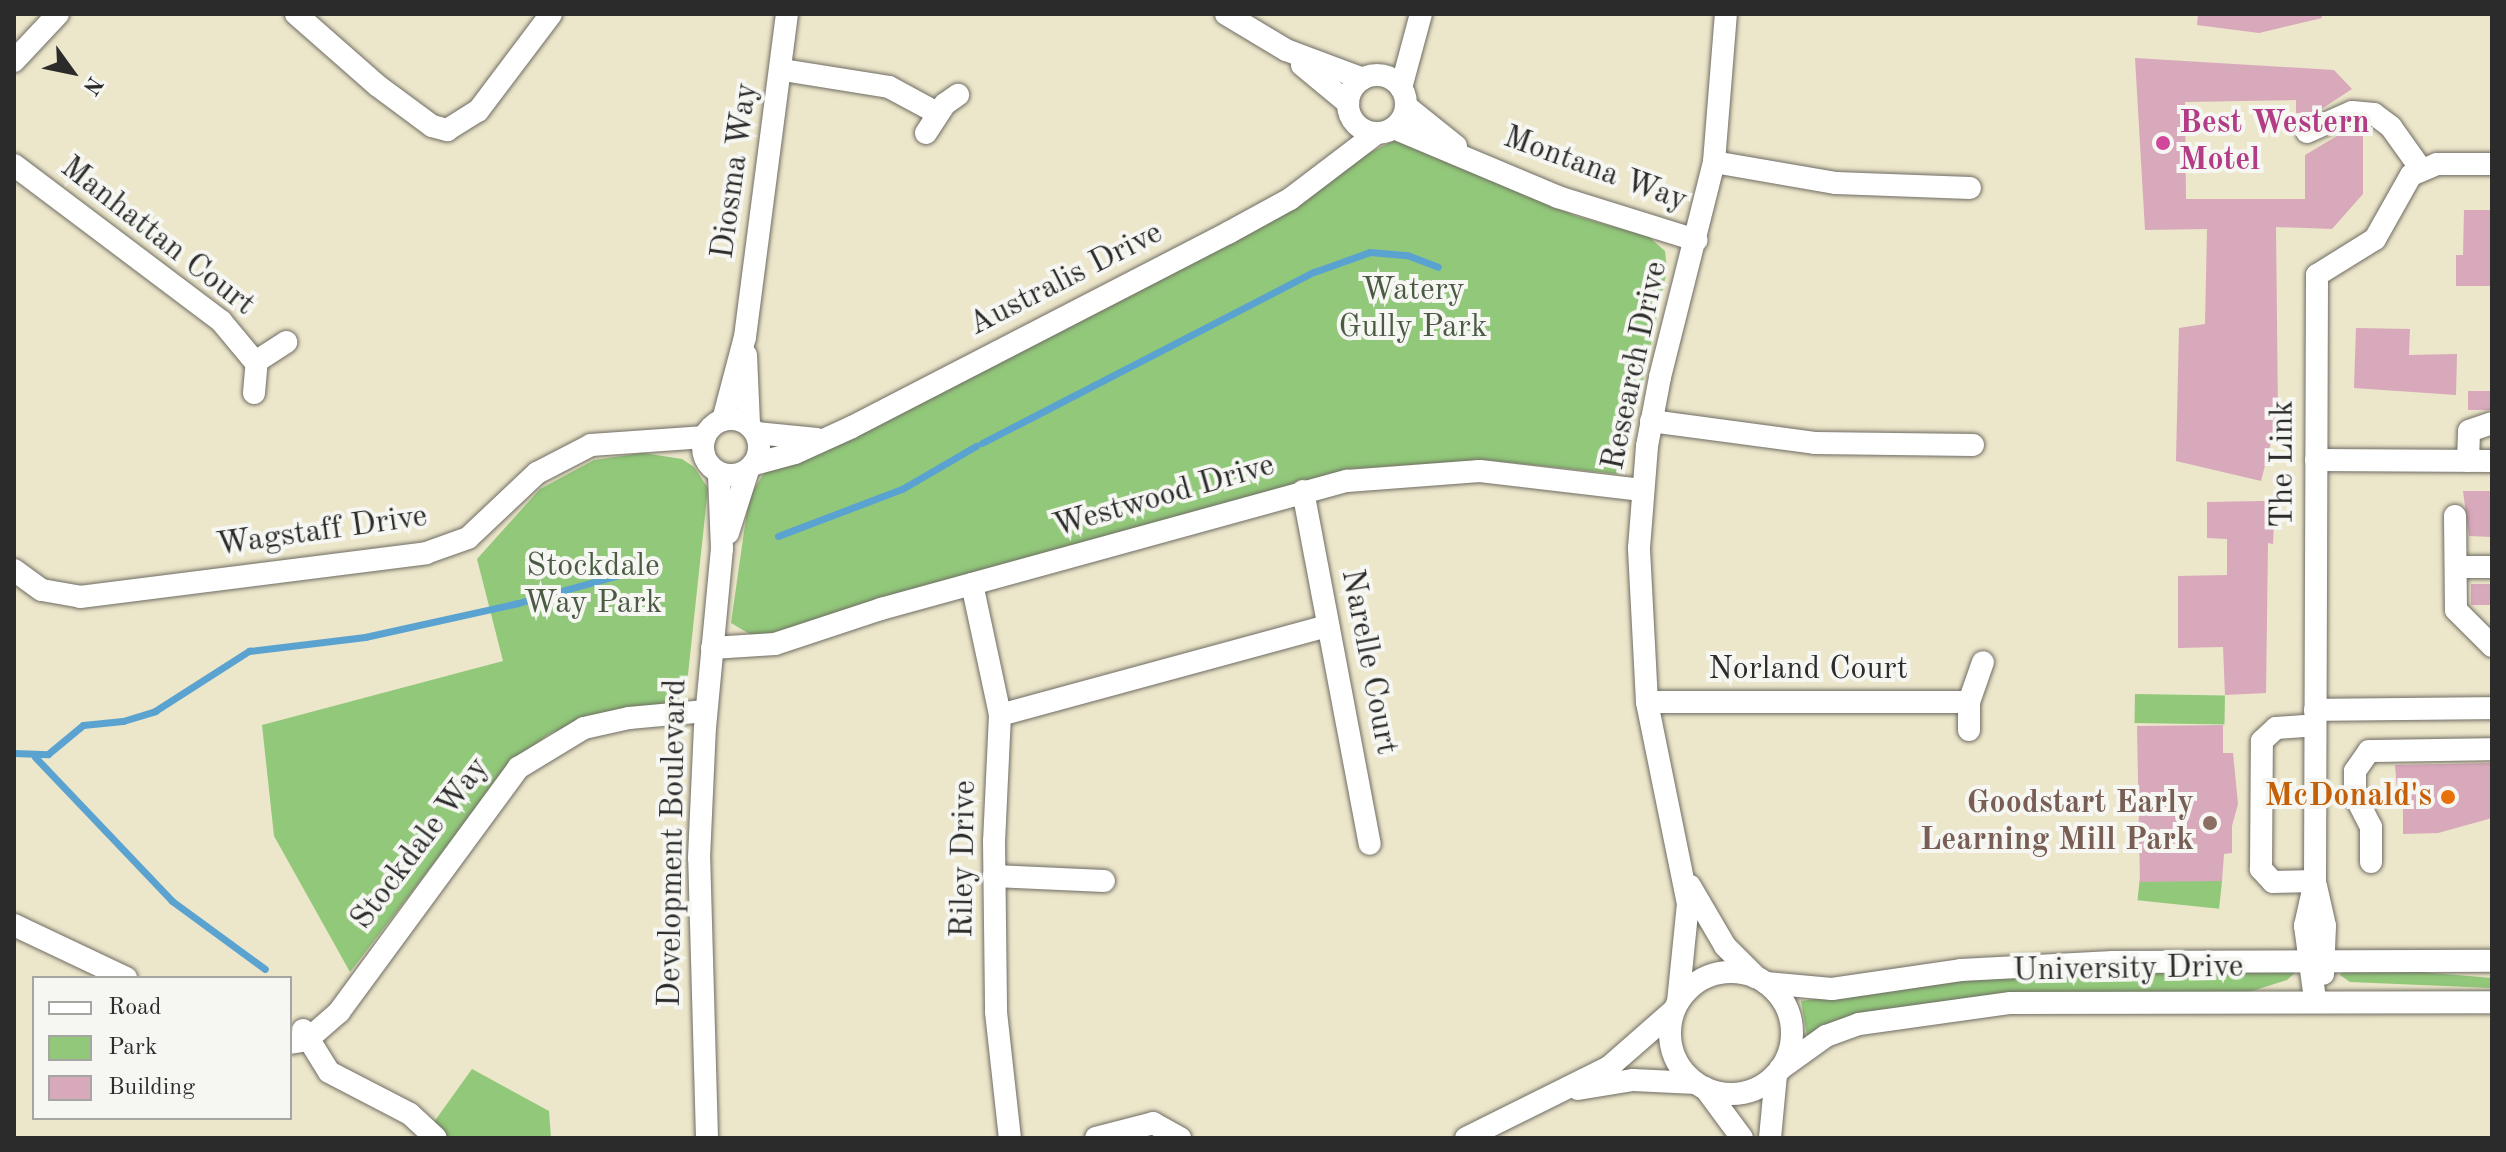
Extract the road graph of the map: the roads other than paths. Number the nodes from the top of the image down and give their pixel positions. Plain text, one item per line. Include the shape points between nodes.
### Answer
1 (58, 14) edge
2 (296, 14) edge
3 (551, 14) edge
4 (787, 14) edge
5 (1226, 14) edge
6 (1726, 14) edge
7 (1418, 21) edge
8 (1286, 50) junction
9 (14, 61) edge
10 (783, 70) junction
11 (1370, 77) junction
12 (958, 95) dead end
13 (1404, 97) junction
14 (1349, 110) junction
15 (937, 113) junction
16 (1385, 131) junction
17 (2307, 132) dead end
18 (926, 133) dead end
19 (1473, 159) junction
20 (1714, 162) junction
21 (2492, 164) edge
22 (14, 165) edge
23 (2421, 169) junction
24 (1331, 170) junction
25 (1970, 188) dead end
26 (1696, 240) junction
27 (745, 337) junction
28 (286, 342) dead end
29 (256, 363) junction
30 (254, 393) dead end
31 (723, 420) junction
32 (1651, 421) junction
33 (2492, 423) edge
34 (752, 429) junction
35 (826, 439) junction
36 (1973, 445) dead end
37 (710, 456) junction
38 (2316, 460) junction
39 (2468, 461) junction
40 (2492, 461) edge
41 (751, 467) junction
42 (1642, 490) junction
43 (1303, 491) junction
44 (2455, 516) dead end
45 (722, 549) junction
46 (2456, 567) junction
47 (2492, 567) edge
48 (14, 570) edge
49 (972, 584) junction
50 (1328, 626) junction
51 (2492, 646) edge
52 (712, 648) junction
53 (1983, 662) dead end
54 (1647, 702) junction
55 (1969, 702) junction
56 (2492, 708) edge
57 (1000, 715) junction
58 (2315, 718) junction
59 (706, 720) junction
60 (1969, 730) dead end
61 (2492, 749) edge
62 (1370, 844) dead end
63 (2371, 862) dead end
64 (1684, 874) junction
65 (994, 876) junction
66 (1104, 881) dead end
67 (2315, 881) junction
68 (14, 925) edge
69 (2489, 959) edge
70 (2316, 962) junction
71 (122, 976) edge
72 (1762, 980) junction
73 (2315, 999) junction
74 (2492, 1002) edge
75 (1676, 1005) junction
76 (297, 1036) edge
77 (1778, 1071) junction
78 (1700, 1086) junction
79 (1565, 1091) junction
80 (436, 1138) edge
81 (707, 1138) edge
82 (1010, 1138) edge
83 (1096, 1138) edge
84 (1180, 1138) edge
85 (1466, 1138) edge
86 (1742, 1138) edge
87 (1770, 1138) edge

1 - 9 street
2 - 3 street via 378,86 432,126 447,130 478,111
4 - 10 street, Diosma Way
5 - 8 street
6 - 20 street, Research Drive
7 - 11 street
7 - 13 street
8 - 11 street
8 - 14 street
10 - 15 street via 889,87
10 - 27 street, Diosma Way
11 - 13 street, Montana Way
11 - 14 street
12 - 15 street
13 - 16 street
13 - 19 street, Montana Way
14 - 16 street, Montana Way via 1362,129
14 - 24 street
15 - 18 street
16 - 19 street, Montana Way
16 - 24 street, Australis Drive
17 - 23 street via 2352,112 2374,114 2391,127
19 - 26 street, Montana Way via 1596,211
20 - 25 street via 1836,183
20 - 26 street, Research Drive
21 - 23 street
22 - 29 street, Manhattan Court via 221,321
23 - 38 street, The Link via 2411,175 2375,239 2317,275
24 - 35 street, Australis Drive via 1240,226
26 - 32 street, Research Drive
27 - 31 street, Diosma Way
27 - 34 street, Diosma Way
28 - 29 street, Manhattan Court
29 - 30 street, Manhattan Court
31 - 34 street
31 - 37 street
32 - 36 street via 1815,443
32 - 42 street, Research Drive
33 - 39 street via 2469,431
34 - 35 street
34 - 41 street, Diosma Way via 759,450
35 - 41 street, Australis Drive
37 - 41 street, Australis Drive
37 - 45 street, Development Boulevard
37 - 48 street, Wagstaff Drive via 661,440 615,440 566,456 515,491 468,538 426,553 80,597 42,590
38 - 39 street
38 - 58 street, The Link
39 - 40 street
41 - 45 street, Development Boulevard
42 - 43 street, Westwood Drive via 1480,471 1389,475
42 - 54 street, Research Drive via 1638,591
43 - 49 street, Westwood Drive
43 - 50 street, Narelle Court
44 - 46 street
45 - 52 street, Development Boulevard
46 - 47 street
46 - 51 street via 2456,610
49 - 52 street, Westwood Drive via 775,644
49 - 57 street, Riley Drive
50 - 57 street
50 - 62 street, Narelle Court
52 - 59 street, Development Boulevard
53 - 55 street
54 - 55 street, Norland Court
54 - 64 street, Research Drive via 1658,775
55 - 60 street
56 - 58 street
57 - 65 street, Riley Drive
58 - 67 street, The Link
58 - 67 street via 2276,728 2262,741 2261,869 2273,882
59 - 76 street, Stockdale Way via 647,717 584,728 518,768 326,1028
59 - 81 street, Development Boulevard via 699,941
61 - 63 street via 2373,748 2364,759
64 - 72 street, Research Drive via 1725,946
64 - 75 street, Research Drive via 1689,930
65 - 66 street
65 - 82 street, Riley Drive via 996,1012
67 - 70 street, The Link via 2305,926
68 - 71 street
69 - 70 street, University Drive
70 - 72 street, University Drive via 2021,965 1832,989
70 - 73 street, The Link
72 - 75 street via 1743,973 1713,974
72 - 77 street via 1785,1004 1792,1030
73 - 74 street, University Drive
73 - 77 street, University Drive via 2091,1000 1942,1010 1843,1029
75 - 78 street via 1671,1044 1679,1066
75 - 79 street via 1623,1057
76 - 80 street via 338,1079 410,1114
77 - 78 street via 1764,1084 1735,1094
77 - 87 street
78 - 79 street via 1633,1080
78 - 86 street
79 - 85 street
83 - 84 street via 1153,1123

